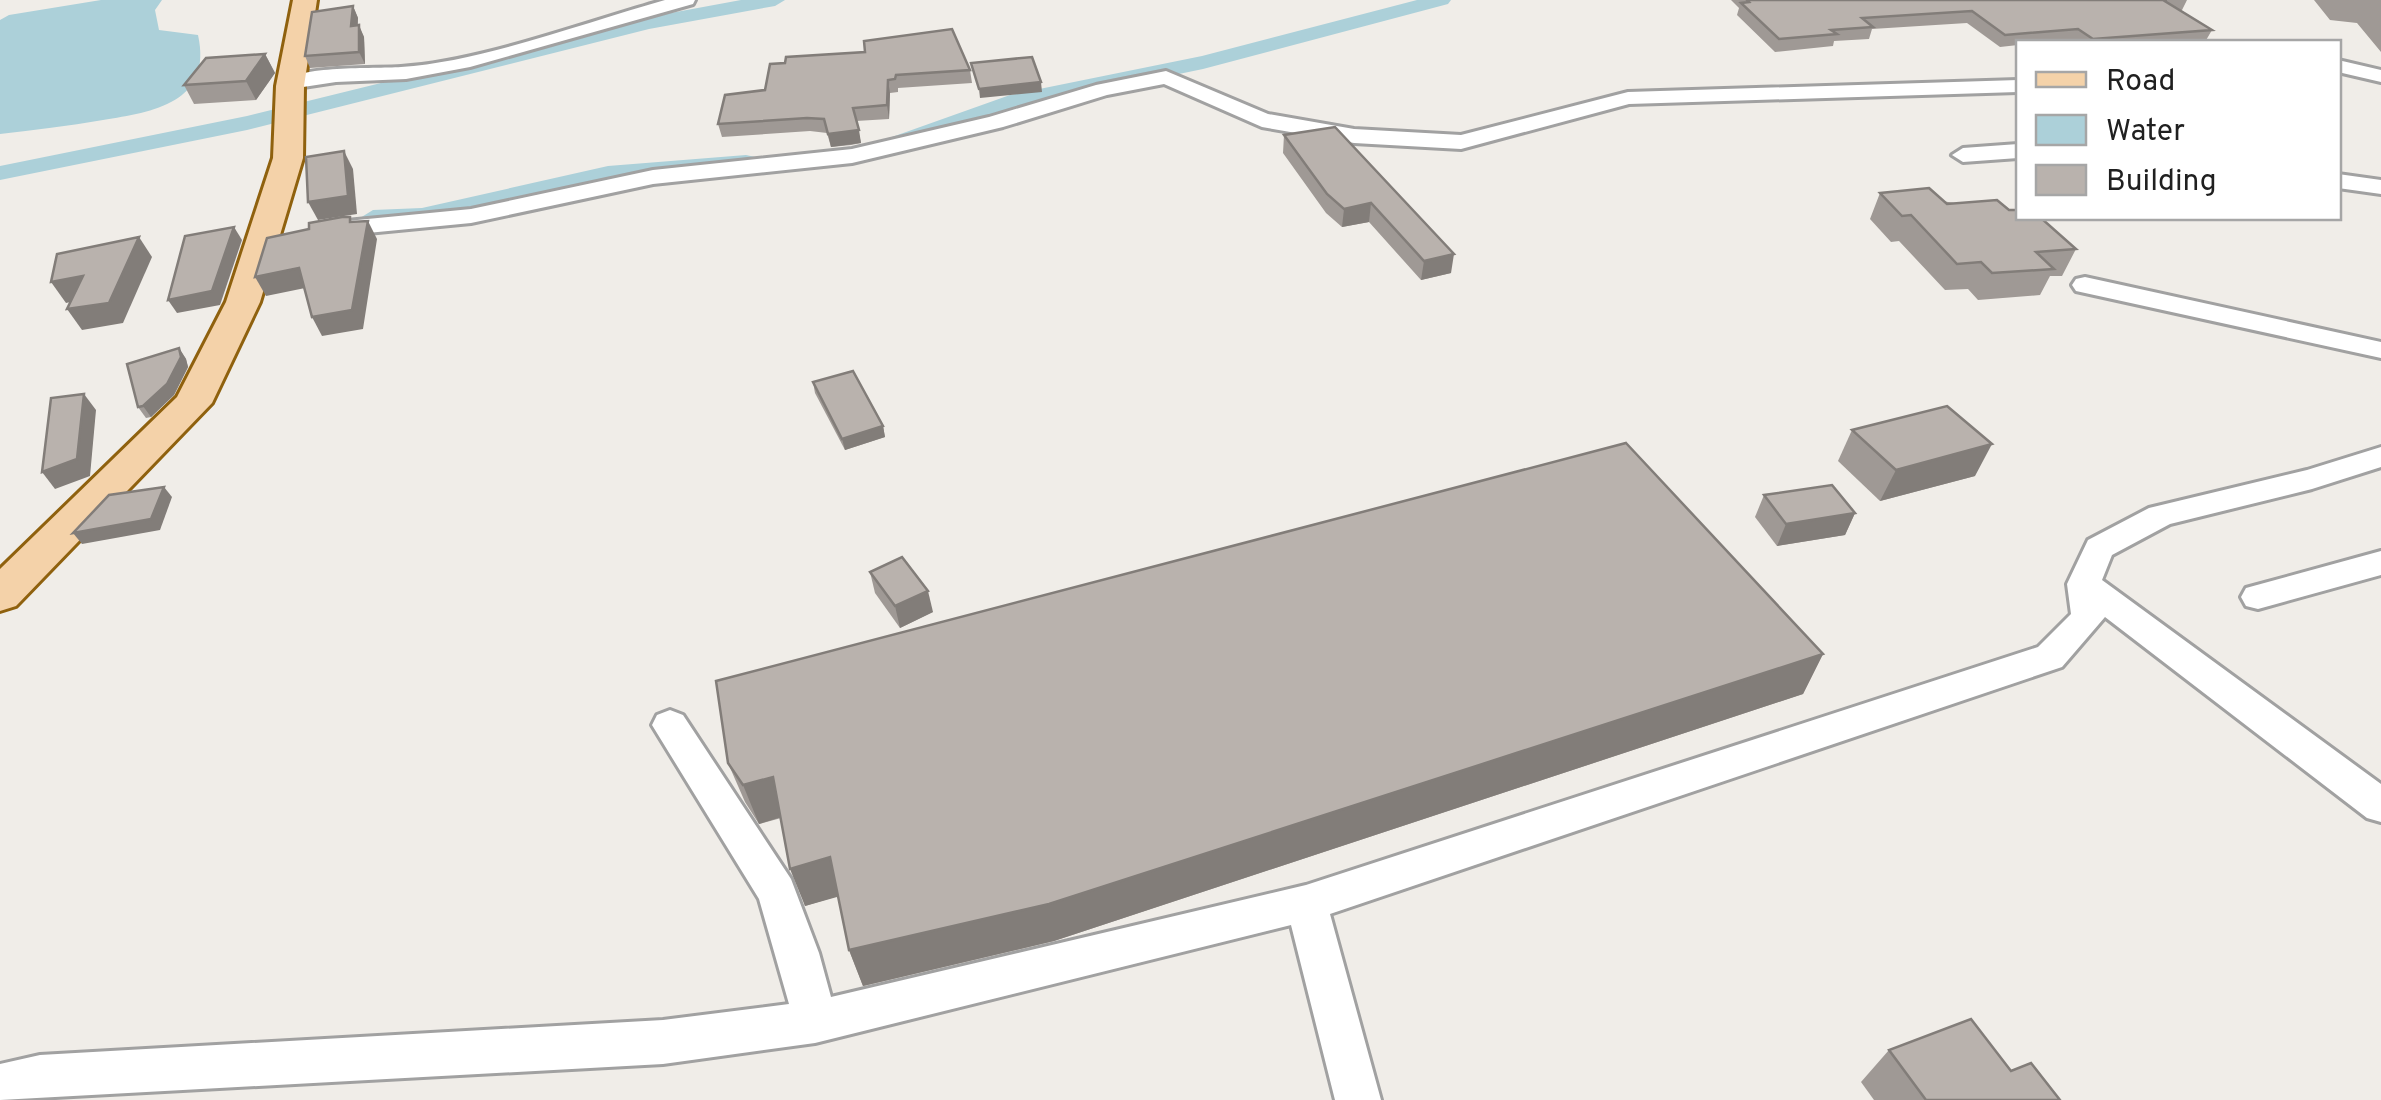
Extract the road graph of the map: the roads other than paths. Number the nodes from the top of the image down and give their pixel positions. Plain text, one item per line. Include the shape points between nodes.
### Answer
1 (305, 0) edge
2 (686, 0) edge
3 (2341, 67) edge
4 (2381, 76) edge
5 (290, 84) junction
6 (2016, 86) edge
7 (2016, 152) edge
8 (1963, 155) dead end
9 (2341, 181) edge
10 (2381, 188) edge
11 (280, 238) junction
12 (2085, 286) dead end
13 (2381, 350) edge
14 (2381, 457) edge
15 (2381, 563) edge
16 (2084, 584) junction
17 (0, 595) edge
18 (2258, 597) dead end
19 (670, 725) dead end
20 (2381, 806) edge
21 (1306, 903) junction
22 (815, 1022) junction
23 (0, 1086) edge
24 (1358, 1100) edge

1 - 5 main road
2 - 5 street via 470,61
3 - 4 street
5 - 11 main road
6 - 11 street via 1628,98 1461,142 1354,136 1262,120 1166,77 852,156 653,177 470,216
7 - 8 street
9 - 10 street
11 - 17 main road via 193,403
12 - 13 street
14 - 16 street via 2160,516 2100,548
15 - 18 street
16 - 20 street
16 - 21 street via 2088,617 2050,657
19 - 22 street via 777,892
21 - 22 street
21 - 24 street
22 - 23 street via 662,1042 40,1078

